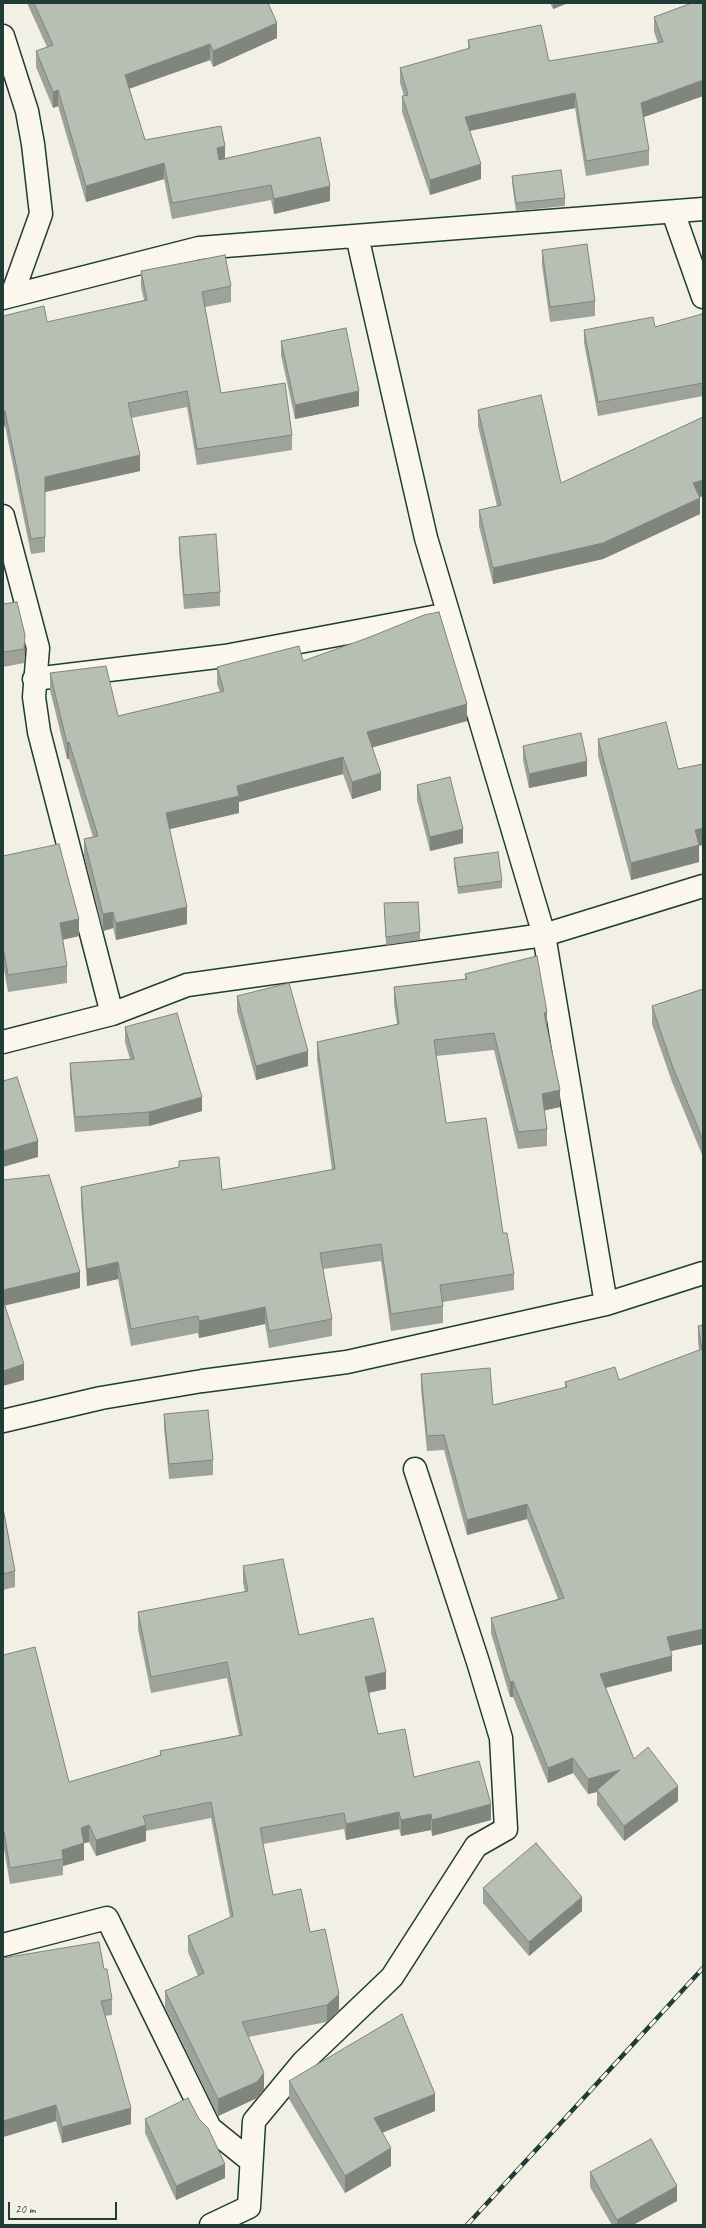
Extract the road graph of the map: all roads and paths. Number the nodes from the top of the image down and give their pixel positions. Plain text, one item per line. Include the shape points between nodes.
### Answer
1 (3, 36) edge
2 (703, 209) edge
3 (673, 212) junction
4 (357, 236) junction
5 (8, 297) edge
6 (703, 297) edge
7 (3, 516) edge
8 (449, 614) junction
9 (34, 680) junction
10 (703, 886) edge
11 (544, 935) junction
12 (112, 1014) junction
13 (3, 1042) edge
14 (703, 1273) edge
15 (606, 1304) junction
16 (3, 1421) edge
17 (415, 1469) dead end
18 (3, 1945) edge
19 (251, 2161) junction
20 (211, 2225) edge

1 - 5 street via 26,110 33,144 41,214
2 - 3 street
3 - 4 street
3 - 6 street
4 - 5 street via 199,248
4 - 8 street via 426,538
7 - 9 street via 38,648
8 - 9 street via 226,656
8 - 11 street
9 - 12 street via 39,732
10 - 11 street
11 - 12 street via 187,985
11 - 15 street
12 - 13 street
14 - 15 street
15 - 16 street via 347,1362 202,1381 101,1398
17 - 19 street via 501,1738 506,1829 476,1846 392,1977 303,2062 254,2122
18 - 19 street via 107,1918 210,2128
19 - 20 street via 249,2207

